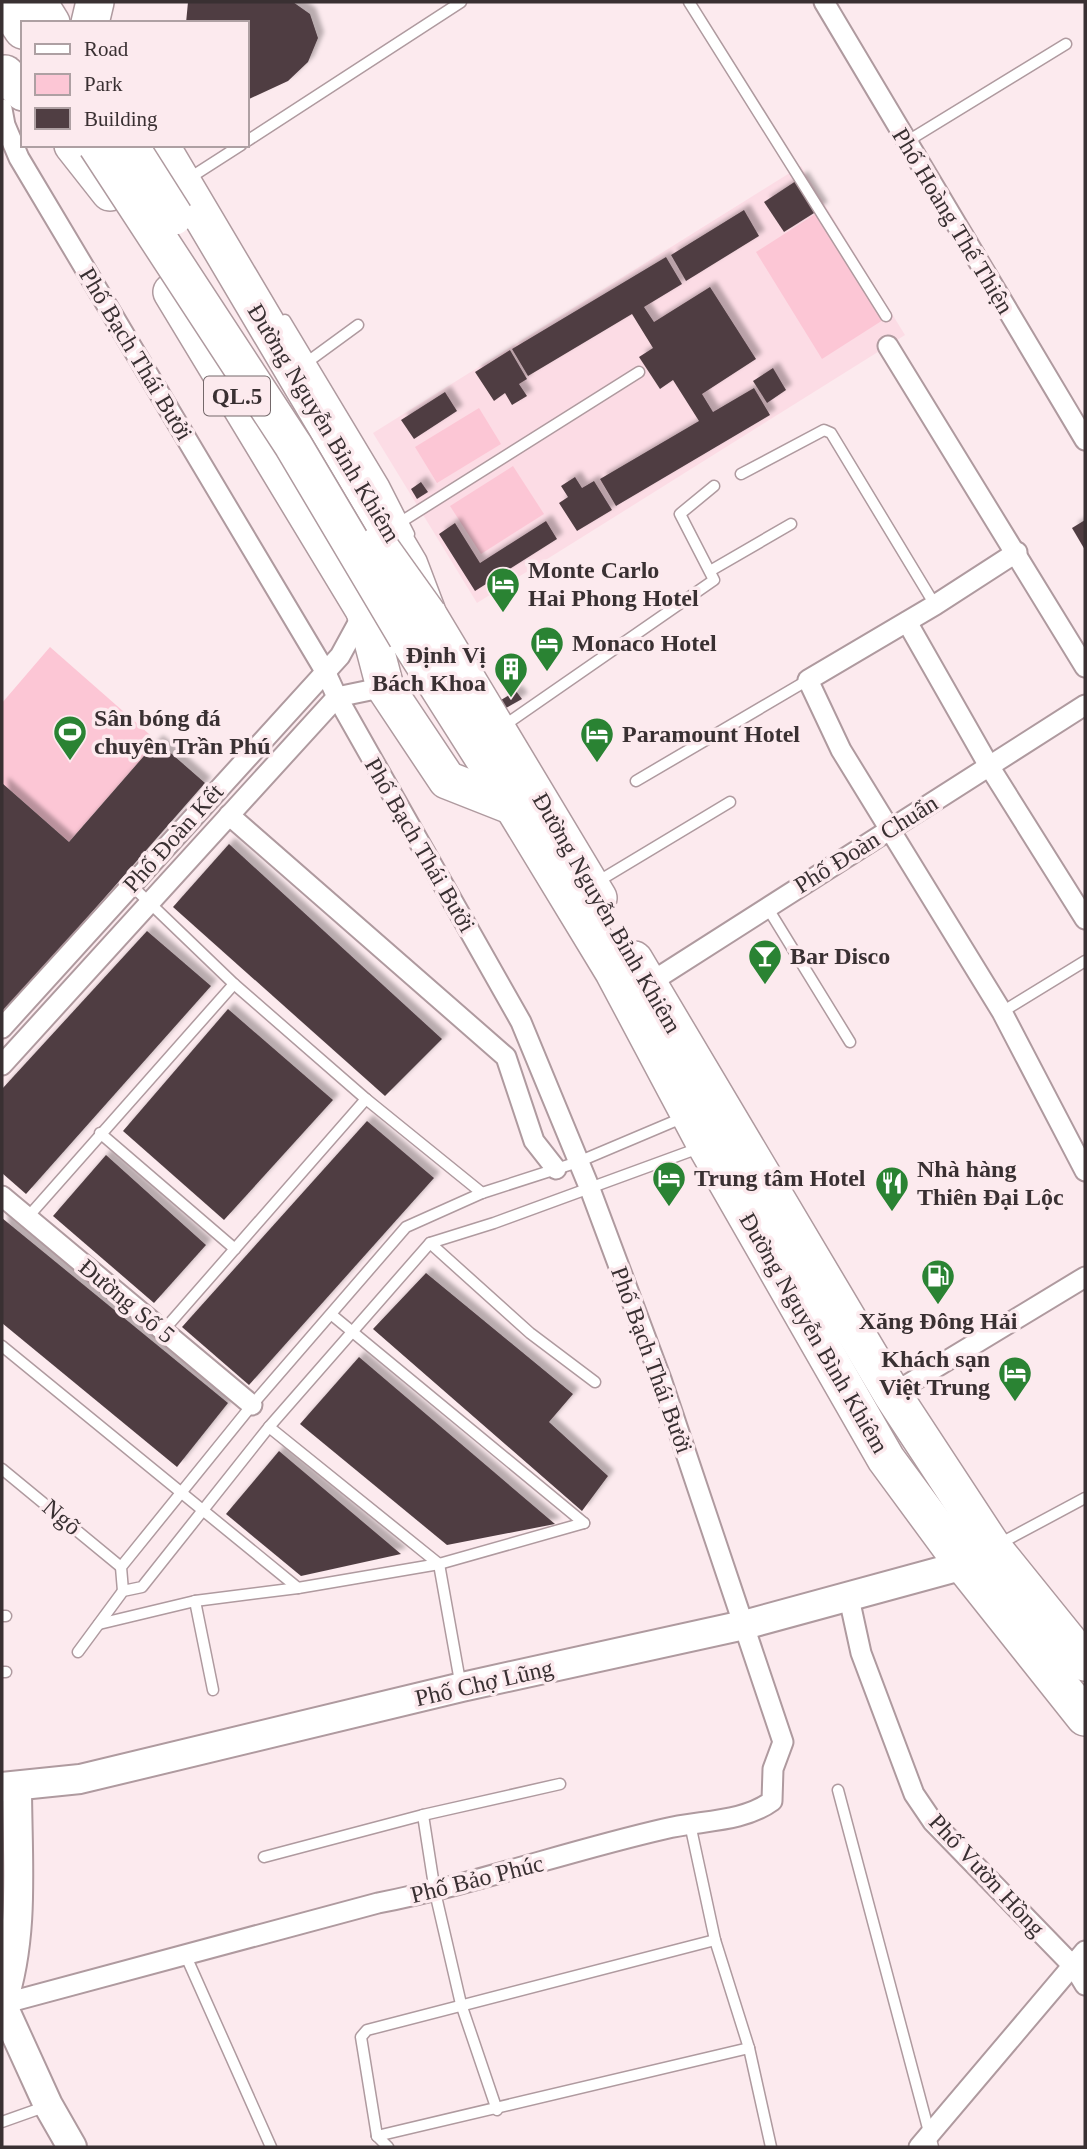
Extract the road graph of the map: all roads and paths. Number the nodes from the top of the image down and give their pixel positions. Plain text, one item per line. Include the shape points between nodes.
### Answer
1 (5, 2) edge
2 (38, 2) edge
3 (461, 2) edge
4 (690, 2) edge
5 (824, 2) edge
6 (50, 21) edge
7 (21, 27) edge
8 (1066, 44) dead end
9 (11, 84) edge
10 (248, 140) edge
11 (905, 142) junction
12 (75, 147) edge
13 (98, 147) edge
14 (130, 147) edge
15 (234, 147) edge
16 (171, 165) edge
17 (119, 205) junction
18 (202, 216) junction
19 (235, 246) dead end
20 (281, 313) dead end
21 (886, 316) dead end
22 (358, 325) dead end
23 (888, 346) dead end
24 (302, 365) junction
25 (639, 372) dead end
26 (1085, 440) edge
27 (741, 474) dead end
28 (714, 486) dead end
29 (404, 520) junction
30 (790, 524) dead end
31 (1017, 552) junction
32 (409, 565) junction
33 (710, 572) junction
34 (935, 605) junction
35 (365, 611) junction
36 (907, 622) junction
37 (418, 626) junction
38 (1085, 667) edge
39 (325, 671) junction
40 (808, 680) junction
41 (385, 687) junction
42 (337, 697) junction
43 (1085, 705) edge
44 (499, 729) junction
45 (989, 766) junction
46 (636, 781) dead end
47 (730, 802) dead end
48 (513, 806) junction
49 (229, 815) junction
50 (888, 830) junction
51 (131, 885) junction
52 (591, 886) junction
53 (149, 901) junction
54 (767, 907) junction
55 (1085, 919) edge
56 (1085, 961) edge
57 (234, 984) junction
58 (648, 984) junction
59 (1002, 1012) junction
60 (2, 1028) edge
61 (850, 1042) dead end
62 (2, 1065) edge
63 (366, 1099) junction
64 (697, 1130) junction
65 (100, 1133) junction
66 (578, 1162) junction
67 (556, 1169) junction
68 (1085, 1171) edge
69 (590, 1189) junction
70 (482, 1193) junction
71 (2, 1196) edge
72 (27, 1218) junction
73 (430, 1243) junction
74 (235, 1249) junction
75 (1085, 1277) edge
76 (332, 1315) junction
77 (163, 1331) junction
78 (352, 1331) junction
79 (2, 1346) edge
80 (595, 1382) dead end
81 (892, 1394) junction
82 (252, 1405) junction
83 (269, 1427) junction
84 (2, 1469) edge
85 (182, 1494) junction
86 (1085, 1498) edge
87 (203, 1513) junction
88 (978, 1557) junction
89 (439, 1564) junction
90 (121, 1567) junction
91 (298, 1588) junction
92 (123, 1591) junction
93 (849, 1598) junction
94 (195, 1601) junction
95 (99, 1624) junction
96 (744, 1625) junction
97 (78, 1652) dead end
98 (1085, 1662) edge
99 (461, 1687) junction
100 (213, 1690) dead end
101 (1085, 1717) edge
102 (560, 1784) dead end
103 (9, 1786) edge
104 (838, 1790) dead end
105 (424, 1815) junction
106 (690, 1824) junction
107 (264, 1857) dead end
108 (435, 1892) junction
109 (715, 1940) junction
110 (1085, 1951) edge
111 (185, 1953) junction
112 (1074, 1967) junction
113 (1085, 1985) edge
114 (2, 2004) edge
115 (461, 2004) junction
116 (749, 2048) junction
117 (48, 2105) junction
118 (497, 2110) junction
119 (2, 2122) edge
120 (377, 2136) junction
121 (927, 2143) edge
122 (67, 2144) edge
123 (271, 2147) edge
124 (388, 2147) edge
125 (771, 2147) edge

1 - 7 highway
2 - 6 highway
3 - 10 lane
4 - 21 lane
5 - 11 street, Phố Hoàng Thế Thiện
8 - 11 lane
9 - 39 street, Phố Bạch Thái Bưởi via 5,125 19,158
11 - 26 street, Phố Hoàng Thế Thiện
12 - 17 highway, Đường Nguyễn Bỉnh Khiêm / QL.5
13 - 37 highway, QL.5, bridge
14 - 37 highway, QL.5, bridge via 311,430 378,545
15 - 16 lane
16 - 17 highway via 136,155 121,162 113,179
16 - 18 highway, Đường Nguyễn Bỉnh Khiêm / QL.5
17 - 35 highway, Đường Nguyễn Bỉnh Khiêm / QL.5
18 - 19 lane
18 - 24 highway, Đường Nguyễn Bỉnh Khiêm / QL.5
20 - 24 lane
22 - 24 lane
23 - 31 street
24 - 29 lane
24 - 32 highway, Đường Nguyễn Bỉnh Khiêm / QL.5
25 - 29 lane
27 - 34 lane via 824,430 831,433
28 - 33 lane via 680,514
29 - 32 lane via 412,543
30 - 33 lane
31 - 34 street
31 - 38 street
32 - 37 highway, Đường Nguyễn Bỉnh Khiêm / QL.5
33 - 44 lane via 714,580
34 - 36 street
35 - 37 highway, Đường Nguyễn Bỉnh Khiêm / QL.5
35 - 39 street, Phố Đoàn Kết via 340,656
35 - 41 highway
36 - 40 street
36 - 45 street
37 - 44 highway, Đường Nguyễn Bỉnh Khiêm / QL.5
37 - 48 highway, Đường Nguyễn Bình Khiêm / QL.5
39 - 42 street, Phố Bạch Thái Bưởi
39 - 51 street, Phố Đoàn Kết
40 - 46 lane
40 - 50 street via 841,750
41 - 42 street
41 - 48 highway via 447,780
42 - 49 street, Phố Đoàn Kết
42 - 66 street, Phố Bạch Thái Bưởi via 521,1022
43 - 45 street, Phố Đoàn Chuẩn
44 - 52 highway, Đường Nguyễn Bỉnh Khiêm / QL.5
45 - 50 street, Phố Đoàn Chuẩn
45 - 55 street
47 - 52 lane
48 - 64 highway, Đường Nguyễn Bình Khiêm / QL.5 via 614,972
49 - 53 street, Phố Đoàn Kết
49 - 67 street via 506,1056 534,1141
50 - 54 street, Phố Đoàn Chuẩn
50 - 59 street
51 - 53 lane
51 - 60 street, Phố Đoàn Kết
52 - 58 highway, Đường Nguyễn Bỉnh Khiêm / QL.5
53 - 57 lane
53 - 62 street, Phố Đoàn Kết
54 - 58 street, Phố Đoàn Chuẩn
54 - 61 lane
56 - 59 lane
57 - 63 lane
57 - 65 lane
58 - 81 highway, Đường Nguyễn Bỉnh Khiêm / QL.5
59 - 68 street
63 - 70 lane
63 - 74 lane
64 - 66 lane
64 - 69 lane
64 - 88 highway, Đường Nguyễn Bình Khiêm / QL.5 via 886,1459
65 - 72 lane
65 - 74 lane
66 - 67 lane
66 - 69 street, Phố Bạch Thái Bưởi
67 - 70 lane
69 - 73 lane
69 - 96 street, Phố Bạch Thái Bưởi
70 - 76 lane via 406,1227
71 - 72 street, Đường Số 5
72 - 77 street, Đường Số 5
73 - 78 lane
73 - 80 lane via 530,1333
74 - 77 lane
75 - 81 street
76 - 78 lane
76 - 82 lane
77 - 82 street, Đường Số 5
78 - 83 lane
78 - 89 lane via 584,1523
79 - 85 lane
81 - 88 highway, Đường Nguyễn Bỉnh Khiêm / QL.5
82 - 85 lane
83 - 87 lane
83 - 89 lane
84 - 90 lane, Ngõ
85 - 87 lane
85 - 90 lane
86 - 88 lane
87 - 91 lane
87 - 92 lane via 142,1587
88 - 93 street, Phố Chợ Lũng
88 - 98 highway, Đường Nguyễn Bỉnh Khiêm / QL.5
88 - 101 highway, Đường Nguyễn Bình Khiêm / QL.5
89 - 91 lane
89 - 99 lane
90 - 92 lane
91 - 94 lane
92 - 95 lane
93 - 96 street, Phố Chợ Lũng
93 - 112 street, Phố Vườn Hồng via 861,1653 914,1794 933,1822
94 - 95 lane
94 - 100 lane
95 - 97 lane
96 - 99 street, Phố Chợ Lũng
96 - 106 street, Phố Bảo Phúc via 783,1742 773,1769 772,1801 756,1813
99 - 103 street, Phố Chợ Lũng via 80,1779
102 - 105 lane
103 - 114 street via 17,1926
104 - 121 lane
105 - 107 lane
105 - 108 lane
106 - 108 street, Phố Bảo Phúc
106 - 109 lane
108 - 111 street, Phố Bảo Phúc
108 - 115 lane
109 - 115 lane
109 - 116 lane
110 - 112 street
111 - 114 street, Phố Bảo Phúc
111 - 123 lane
112 - 113 street, Phố Vườn Hồng
112 - 121 street
114 - 117 street
115 - 118 lane
115 - 120 lane via 367,2030 361,2037
116 - 118 lane
116 - 125 lane
117 - 119 lane
117 - 122 street
118 - 120 lane
120 - 124 lane

